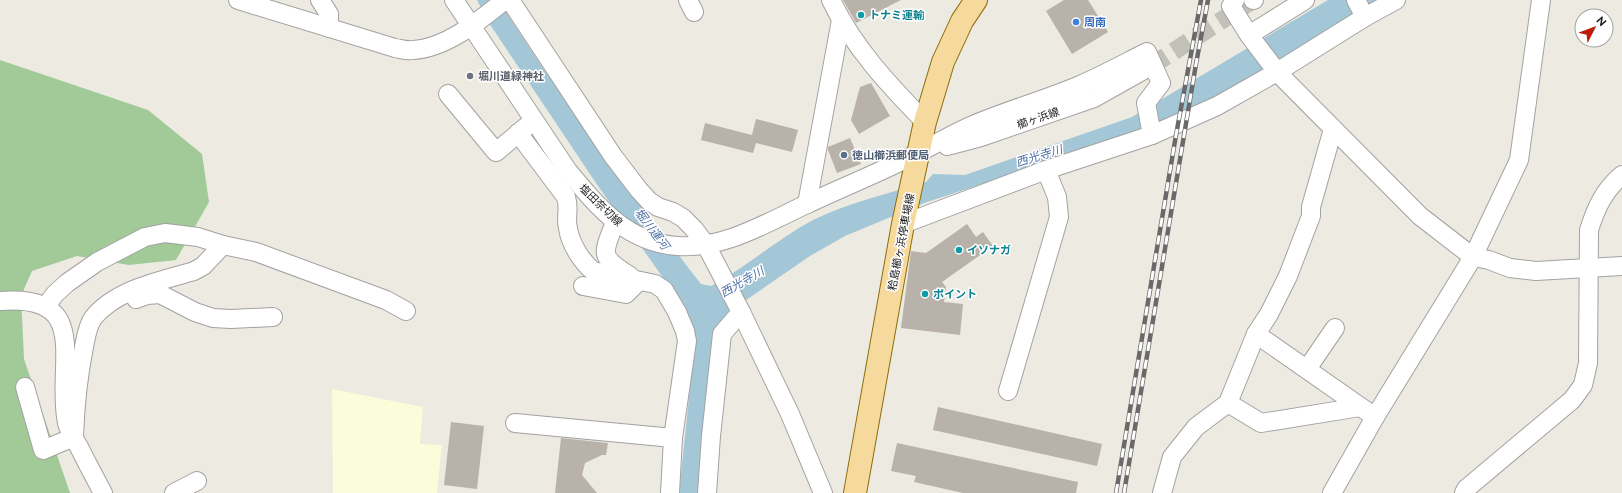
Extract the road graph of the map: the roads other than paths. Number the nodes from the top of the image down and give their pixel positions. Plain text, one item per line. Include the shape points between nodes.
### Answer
1 (238, 0) edge
2 (320, 0) edge
3 (454, 0) edge
4 (506, 0) edge
5 (831, 0) edge
6 (976, 0) edge
7 (1235, 0) edge
8 (1305, 0) edge
9 (1356, 0) edge
10 (1396, 0) edge
11 (1541, 0) edge
12 (1365, 17) junction
13 (841, 20) junction
14 (475, 24) junction
15 (329, 28) junction
16 (1249, 35) junction
17 (1151, 66) tunnel mouth
18 (1277, 72) junction
19 (448, 94) dead end
20 (534, 120) junction
21 (924, 122) junction
22 (1334, 130) junction
23 (518, 133) junction
24 (1152, 135) junction
25 (918, 154) junction
26 (1046, 170) junction
27 (1622, 175) edge
28 (807, 204) junction
29 (903, 224) junction
30 (621, 226) junction
31 (223, 245) junction
32 (706, 245) junction
33 (1473, 257) junction
34 (1622, 266) edge
35 (1589, 268) junction
36 (639, 281) junction
37 (583, 286) dead end
38 (0, 301) edge
39 (46, 306) junction
40 (101, 310) junction
41 (406, 311) dead end
42 (742, 312) junction
43 (273, 317) dead end
44 (1335, 328) dead end
45 (1256, 334) junction
46 (1307, 369) junction
47 (25, 387) dead end
48 (1008, 391) dead end
49 (1228, 403) junction
50 (1368, 412) junction
51 (515, 423) dead end
52 (74, 437) junction
53 (673, 438) junction
54 (197, 481) dead end
55 (103, 493) edge
56 (174, 493) edge
57 (670, 493) edge
58 (707, 493) edge
59 (822, 493) edge
60 (855, 493) edge
61 (1162, 493) edge
62 (1332, 493) edge
63 (1464, 493) edge

1 - 15 street
2 - 15 street via 329,14
3 - 14 street, 塩田奈切線
4 - 14 street
4 - 32 street via 638,190 658,207 683,218
5 - 13 street
6 - 21 main road, 粭島櫛ヶ浜停車場線 via 962,21 943,62
7 - 16 street via 1231,6
8 - 16 street
9 - 12 street
10 - 12 street
11 - 33 street via 1519,160
12 - 18 street
13 - 21 street via 891,87
13 - 28 street
14 - 15 street via 425,49 412,50 395,48
14 - 20 street, 塩田奈切線
16 - 18 street
17 - 25 street, 櫛ヶ浜線 via 1094,98 981,137
18 - 22 street
18 - 24 street via 1216,106
19 - 23 street via 496,152
20 - 23 street
20 - 30 street, 塩田奈切線 via 589,197
21 - 25 main road, 粭島櫛ヶ浜停車場線
22 - 33 street via 1420,216
22 - 45 street via 1311,207 1311,216 1299,249 1282,290
23 - 36 street via 566,197 569,206 567,228 579,257 593,271
24 - 25 street via 1146,103 1161,83 1147,52 1080,85 972,125
24 - 26 street
25 - 28 street, 塩田奈切線
25 - 29 main road, 粭島櫛ヶ浜停車場線
26 - 29 street
26 - 48 street via 1057,197 1059,217
27 - 35 street via 1609,187 1595,211 1590,230
28 - 32 street, 塩田奈切線 via 740,237
29 - 60 main road, 粭島櫛ヶ浜停車場線
30 - 32 street, 塩田奈切線 via 646,238 677,246
30 - 36 street via 605,250 607,258 613,265
31 - 39 street via 198,237 165,233 145,237 97,262 67,283
31 - 40 street via 203,266 194,271 130,291
31 - 41 street via 256,252 386,300
32 - 42 street
33 - 35 street via 1510,268 1536,271
33 - 50 street
34 - 35 street
35 - 63 street via 1588,363 1582,385 1572,400
36 - 37 street via 626,294
36 - 53 street via 655,284 664,290 685,331 687,341
38 - 39 street via 34,302
39 - 52 street via 57,317 64,332 64,405 68,425
40 - 43 street via 119,310 135,299 160,294 213,318
40 - 52 street via 88,327 76,395
42 - 58 street via 722,334
42 - 59 street via 790,414
44 - 46 street
45 - 46 street
45 - 49 street
46 - 50 street
47 - 52 street via 43,450
49 - 50 street via 1262,423
49 - 61 street via 1196,427 1172,457
50 - 62 street
51 - 53 street
52 - 55 street
53 - 57 street
54 - 56 street

